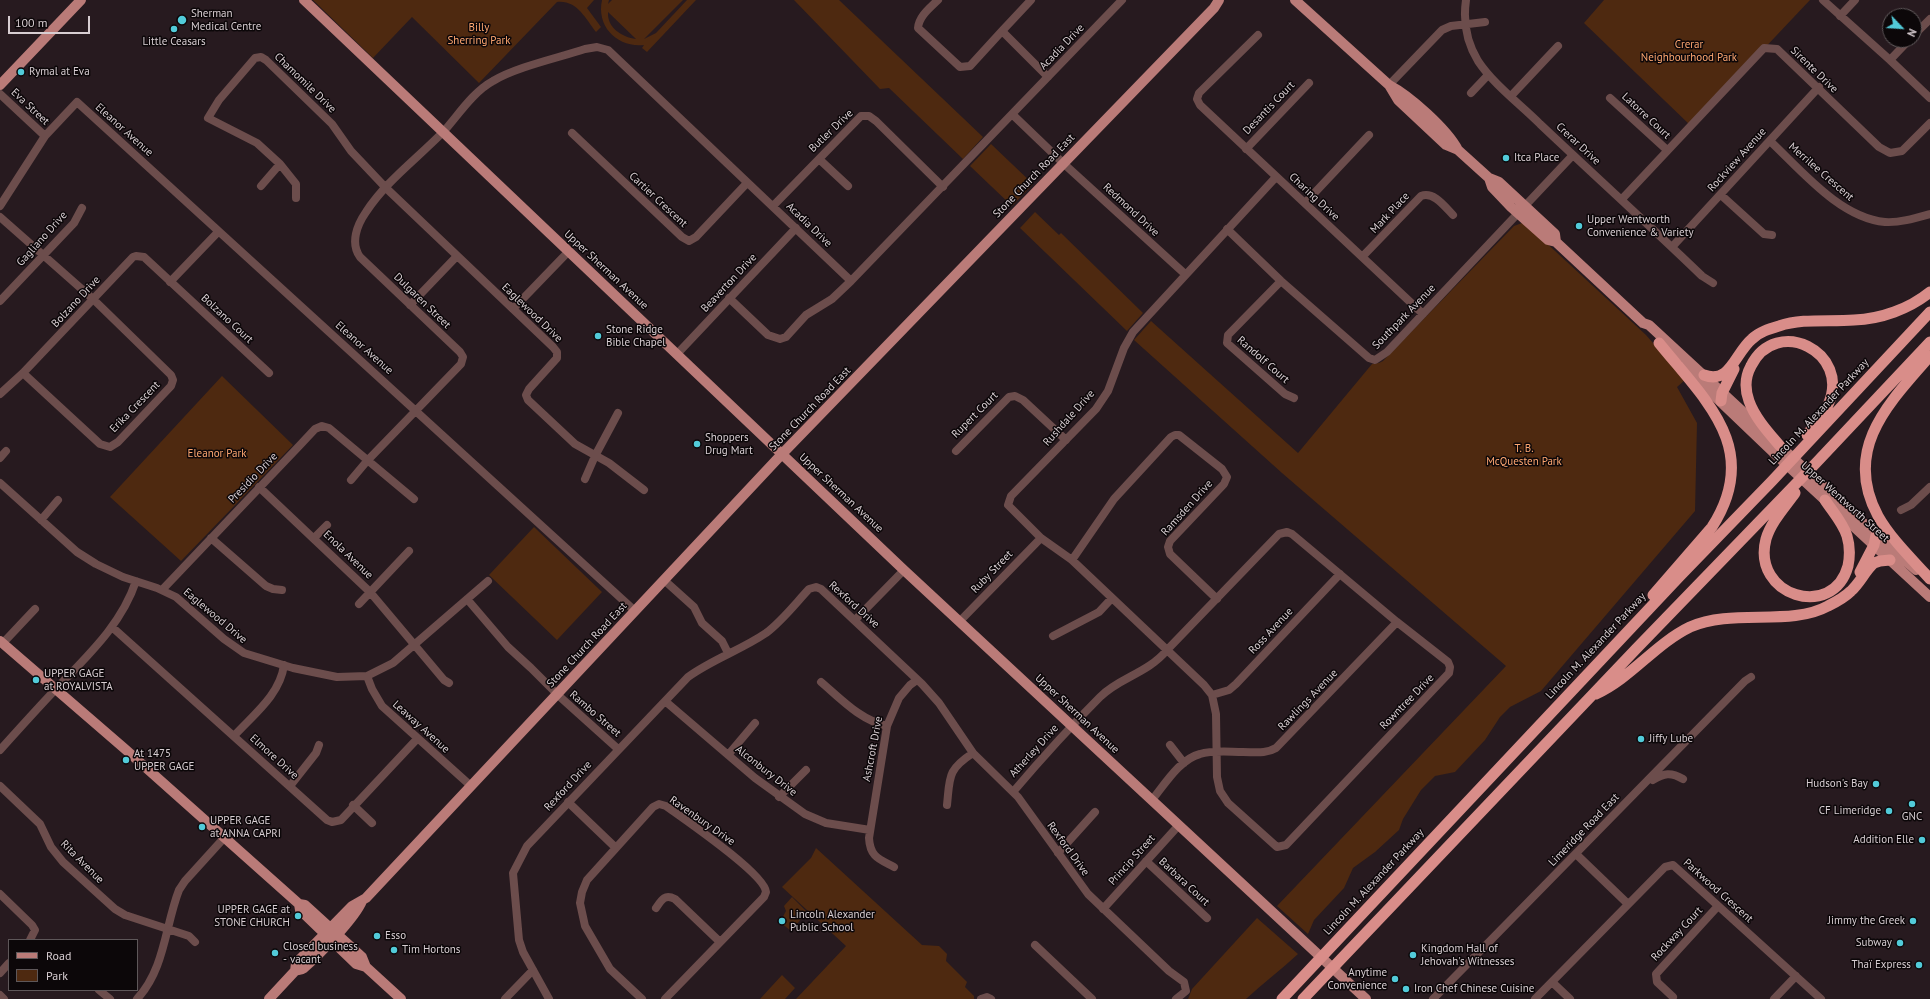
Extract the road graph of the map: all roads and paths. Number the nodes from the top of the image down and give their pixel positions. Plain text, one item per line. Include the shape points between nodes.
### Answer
1 (81, 0) edge
2 (304, 0) edge
3 (938, 0) edge
4 (1031, 0) edge
5 (1122, 0) edge
6 (1226, 0) edge
7 (1466, 0) edge
8 (1823, 0) edge
9 (1855, 0) edge
10 (1297, 1) edge
11 (1216, 4) edge
12 (1840, 16) junction
13 (1930, 19) edge
14 (1485, 22) dead end
15 (1465, 24) junction
16 (1922, 27) edge
17 (1002, 31) junction
18 (1258, 35) dead end
19 (1558, 46) dead end
20 (1901, 48) edge
21 (1890, 60) junction
22 (1488, 75) junction
23 (1048, 77) junction
24 (1309, 83) dead end
25 (0, 85) edge
26 (1389, 85) junction
27 (1819, 87) junction
28 (1471, 93) dead end
29 (0, 94) edge
30 (1511, 96) junction
31 (1610, 98) dead end
32 (1930, 98) edge
33 (1013, 114) junction
34 (1930, 123) edge
35 (443, 131) junction
36 (572, 133) dead end
37 (1369, 135) dead end
38 (45, 136) junction
39 (1770, 141) junction
40 (1246, 149) junction
41 (1667, 150) junction
42 (1573, 155) junction
43 (819, 159) junction
44 (1063, 163) junction
45 (280, 164) junction
46 (1276, 177) junction
47 (747, 183) junction
48 (261, 186) dead end
49 (848, 186) dead end
50 (943, 187) junction
51 (386, 188) junction
52 (1721, 195) junction
53 (296, 198) dead end
54 (1622, 199) junction
55 (1305, 203) junction
56 (0, 206) edge
57 (773, 206) junction
58 (82, 208) dead end
59 (1522, 210) junction
60 (1930, 214) edge
61 (1453, 215) dead end
62 (0, 217) edge
63 (796, 228) junction
64 (1227, 229) junction
65 (218, 232) junction
66 (1772, 236) dead end
67 (1672, 247) junction
68 (568, 252) junction
69 (44, 255) junction
70 (457, 256) junction
71 (1363, 256) junction
72 (1185, 274) junction
73 (851, 281) junction
74 (1281, 281) junction
75 (170, 282) junction
76 (1713, 283) dead end
77 (1930, 292) edge
78 (730, 298) junction
79 (93, 299) junction
80 (0, 301) edge
81 (410, 304) junction
82 (513, 309) junction
83 (1930, 312) edge
84 (1423, 314) junction
85 (1643, 323) junction
86 (1776, 326) junction
87 (1930, 342) edge
88 (1659, 343) junction
89 (678, 353) junction
90 (1930, 356) edge
91 (23, 373) junction
92 (269, 373) dead end
93 (1704, 375) junction
94 (0, 394) edge
95 (1721, 397) junction
96 (1294, 398) dead end
97 (416, 410) junction
98 (618, 414) dead end
99 (1066, 440) junction
100 (956, 450) dead end
101 (1779, 450) junction
102 (6, 451) dead end
103 (782, 454) junction
104 (595, 456) junction
105 (0, 458) edge
106 (367, 461) junction
107 (1816, 463) junction
108 (585, 478) dead end
109 (350, 480) dead end
110 (1772, 481) junction
111 (0, 483) edge
112 (259, 487) junction
113 (1817, 487) junction
114 (1930, 488) edge
115 (644, 490) dead end
116 (414, 499) dead end
117 (58, 500) dead end
118 (1825, 500) junction
119 (1901, 510) dead end
120 (42, 520) junction
121 (327, 525) dead end
122 (211, 538) junction
123 (314, 538) junction
124 (1041, 538) junction
125 (1875, 540) junction
126 (409, 551) dead end
127 (1072, 560) junction
128 (1890, 560) junction
129 (904, 570) junction
130 (1340, 574) junction
131 (664, 580) junction
132 (1930, 580) edge
133 (136, 581) junction
134 (488, 581) dead end
135 (162, 590) junction
136 (282, 590) dead end
137 (370, 592) junction
138 (1930, 597) edge
139 (1112, 598) junction
140 (467, 599) junction
141 (1217, 599) junction
142 (1835, 602) junction
143 (359, 604) dead end
144 (35, 609) dead end
145 (635, 611) junction
146 (855, 620) junction
147 (960, 621) junction
148 (1397, 622) junction
149 (112, 627) junction
150 (1053, 636) dead end
151 (1, 642) edge
152 (415, 644) junction
153 (1167, 650) junction
154 (728, 653) junction
155 (284, 665) junction
156 (367, 676) junction
157 (1751, 677) dead end
158 (917, 680) junction
159 (821, 682) dead end
160 (449, 683) dead end
161 (56, 689) junction
162 (557, 695) junction
163 (1212, 695) junction
164 (1592, 696) junction
165 (665, 701) junction
166 (1547, 718) junction
167 (755, 722) dead end
168 (887, 726) junction
169 (1072, 726) junction
170 (234, 736) junction
171 (417, 739) junction
172 (319, 745) dead end
173 (1170, 745) dead end
174 (618, 749) junction
175 (0, 750) edge
176 (1217, 752) junction
177 (972, 753) junction
178 (728, 755) junction
179 (1184, 763) junction
180 (806, 770) dead end
181 (1683, 780) dead end
182 (0, 786) edge
183 (290, 786) junction
184 (471, 786) junction
185 (1640, 789) junction
186 (1013, 792) junction
187 (779, 797) junction
188 (1152, 800) junction
189 (568, 802) junction
190 (353, 805) junction
191 (947, 805) dead end
192 (1094, 812) dead end
193 (372, 823) dead end
194 (1179, 825) junction
195 (870, 830) junction
196 (224, 838) junction
197 (616, 848) junction
198 (1058, 853) junction
199 (1576, 854) junction
200 (1146, 861) junction
201 (894, 867) dead end
202 (0, 894) edge
203 (1628, 904) junction
204 (1718, 906) junction
205 (656, 908) dead end
206 (1103, 909) junction
207 (1207, 918) dead end
208 (169, 929) junction
209 (330, 934) junction
210 (30, 939) edge
211 (195, 942) dead end
212 (720, 942) junction
213 (1035, 945) dead end
214 (8, 964) edge
215 (533, 970) junction
216 (0, 973) edge
217 (1796, 976) junction
218 (1552, 982) junction
219 (100, 991) edge
220 (0, 996) edge
221 (1673, 997) dead end
222 (4, 999) edge
223 (110, 999) edge
224 (137, 999) edge
225 (269, 999) edge
226 (401, 999) edge
227 (505, 999) edge
228 (550, 999) edge
229 (642, 999) edge
230 (665, 999) edge
231 (981, 999) edge
232 (991, 999) edge
233 (1092, 999) edge
234 (1176, 999) edge
235 (1282, 999) edge
236 (1303, 999) edge
237 (1366, 999) edge
238 (1433, 999) edge
239 (1535, 999) edge
240 (1570, 999) edge
241 (1774, 999) edge
242 (1821, 999) edge

1 - 25 main road
2 - 35 main road, Upper Sherman Avenue
3 - 17 street via 922,16 918,28 960,67 970,66
4 - 17 street
5 - 23 street, Acadia Drive
6 - 11 main road, Stone Church Road East
7 - 15 street, Crerar Drive
8 - 12 street
9 - 12 street
10 - 26 main road, Upper Wentworth Street
11 - 44 main road, Stone Church Road East
12 - 21 street
13 - 16 street
14 - 15 street
15 - 22 street, Crerar Drive via 1472,49
15 - 26 street via 1446,28 1437,34
17 - 23 street
18 - 40 street, Charing Drive via 1199,93 1197,99 1200,105
19 - 30 street
20 - 21 street
21 - 32 street
22 - 28 street
22 - 30 street, Crerar Drive
23 - 33 street, Acadia Drive
24 - 40 street, Desantis Court
26 - 59 main road, Upper Wentworth Street via 1403,105 1446,145 1458,150 1489,178 1499,182
27 - 34 street, Sirente Drive via 1843,114 1890,153 1902,151
27 - 39 street, Rockview Avenue
27 - 41 street, Sirente Drive via 1777,49 1764,48
29 - 38 street, Eva Street
30 - 42 street, Crerar Drive
31 - 41 street, Latorre Court
33 - 44 street, Redmond Drive
33 - 50 street, Acadia Drive
35 - 47 street, Acadia Drive via 478,92 494,80 585,49 603,47 616,56
35 - 51 street, Dulgaren Street
35 - 68 main road, Upper Sherman Avenue
36 - 47 street, Cartier Crescent via 689,241 696,237
37 - 55 street
38 - 56 street
38 - 65 street, Eleanor Avenue via 77,102
39 - 52 street, Rockview Avenue
39 - 60 street, Merrilee Crescent via 1846,210 1886,222 1905,221
40 - 46 street, Charing Drive
41 - 54 street, Sirente Drive
42 - 54 street, Crerar Drive
42 - 59 street, Southpark Avenue
43 - 49 street
43 - 50 street, Butler Drive via 861,116 869,116
43 - 57 street, Butler Drive
44 - 72 street, Redmond Drive
44 - 103 main road, Stone Church Road East
45 - 48 street
45 - 51 street, Chamomile Drive via 257,143 208,118 219,100 255,58 261,57 266,60 332,124 351,151
45 - 53 street via 296,184
46 - 55 street, Charing Drive
46 - 64 street, Rushdale Drive
47 - 57 street, Acadia Drive
50 - 73 street, Acadia Drive
51 - 70 street, Eaglewood Drive
51 - 81 street, Dulgaren Street via 366,212 359,225 354,238 356,250
52 - 66 street via 1764,234
52 - 67 street, Rockview Avenue
54 - 67 street, Crerar Drive
55 - 71 street, Charing Drive
57 - 63 street, Acadia Drive
58 - 69 street, Gagliano Drive via 74,222
59 - 84 street, Southpark Avenue
59 - 85 main road, Upper Wentworth Street via 1555,234 1556,242
61 - 71 street, Mark Place via 1435,197 1425,194
62 - 69 street
63 - 73 street, Acadia Drive
63 - 78 street, Beaverton Drive
64 - 72 street, Rushdale Drive
64 - 74 street, Southpark Avenue
65 - 75 street
65 - 97 street, Eleanor Avenue
67 - 76 street, Crerar Drive
68 - 82 street
68 - 89 main road, Upper Sherman Avenue
69 - 79 street
69 - 80 street, Gagliano Drive
70 - 81 street
70 - 82 street, Eaglewood Drive
71 - 84 street, Charing Drive
72 - 99 street, Rushdale Drive via 1133,332 1124,348 1108,391 1096,409
73 - 78 street via 832,299 806,316 786,337 780,338 768,335
74 - 84 street, Southpark Avenue via 1373,360 1380,358
74 - 96 street, Randolf Court via 1228,335 1227,343 1285,394
75 - 79 street, Bolzano Drive via 144,257 136,256
75 - 92 street, Bolzano Court
77 - 86 highway via 1896,312 1872,319 1804,321
78 - 89 street, Beaverton Drive
79 - 91 street, Bolzano Drive
79 - 91 street, Erika Crescent via 171,375 171,386 118,442 110,447 100,444
81 - 97 street, Dulgaren Street via 463,357 461,364
82 - 104 street, Eaglewood Drive via 557,352 557,358 529,389 526,395 528,400 575,444
83 - 110 highway, Lincoln M. Alexander Parkway
85 - 88 main road, Upper Wentworth Street via 1645,330
85 - 93 main road, Upper Wentworth Street via 1649,325
86 - 93 highway via 1752,338 1723,376 1715,378
86 - 95 highway via 1744,354
87 - 107 highway
88 - 95 main road, Upper Wentworth Street
88 - 166 highway via 1710,406 1721,424 1728,442 1731,463 1728,494 1719,517 1705,536 1555,703
89 - 103 main road, Upper Sherman Avenue
90 - 132 highway via 1877,421 1869,444 1866,469 1869,494 1878,516
91 - 94 street, Bolzano Drive
93 - 95 main road, Upper Wentworth Street
95 - 101 main road, Upper Wentworth Street
97 - 106 street, Dulgaren Street
97 - 145 street, Eleanor Avenue
98 - 104 street
99 - 100 street, Rupert Court via 1023,400 1015,396 1009,397
99 - 124 street, Rushdale Drive via 1011,496 1008,505
101 - 110 highway via 1752,408 1747,393 1747,376 1753,361 1764,349 1776,343 1797,342 1812,348 1824,358 1831,371 1832,388 1823,413
101 - 113 main road, Upper Wentworth Street
102 - 105 street
103 - 129 main road, Upper Sherman Avenue
103 - 131 main road, Stone Church Road East
104 - 108 street
104 - 115 street
106 - 109 street, Dulgaren Street
106 - 112 street, Presidio Drive via 329,428 322,426 315,429
106 - 116 street
107 - 118 highway via 1770,529 1765,546 1765,561 1771,576 1782,589 1790,593 1807,597 1825,593 1835,587 1846,573 1850,552 1847,536
107 - 164 highway
110 - 166 highway, Lincoln M. Alexander Parkway
111 - 120 street, Eaglewood Drive
112 - 122 street, Presidio Drive
112 - 123 street, Enola Avenue
113 - 118 main road, Upper Wentworth Street
113 - 125 main road, Upper Wentworth Street
114 - 119 street via 1911,505
117 - 120 street
118 - 125 main road, Upper Wentworth Street
120 - 133 street, Eaglewood Drive via 77,552 96,564
121 - 123 street
122 - 135 street, Presidio Drive
122 - 136 street via 266,586
123 - 137 street, Enola Avenue
124 - 127 street, Rushdale Drive
124 - 147 street, Ruby Street
125 - 128 main road, Upper Wentworth Street
125 - 132 main road, Upper Wentworth Street
125 - 142 highway via 1854,581
126 - 137 street
127 - 139 street, Rushdale Drive
127 - 141 street, Ramsden Drive via 1114,499 1171,437 1180,435 1222,469 1227,479 1168,544 1168,551
128 - 138 main road, Upper Wentworth Street
128 - 142 highway via 1874,563 1850,592
129 - 146 street
129 - 147 main road, Upper Sherman Avenue
130 - 141 street, Rowntree Drive via 1292,534 1284,532 1279,534
130 - 148 street, Rowntree Drive
130 - 163 street, Ross Avenue via 1236,684 1229,690
131 - 145 main road, Stone Church Road East
131 - 154 street via 694,607 702,623 722,641
133 - 135 street, Eaglewood Drive
133 - 149 street via 126,606
134 - 140 street, Eaglewood Drive
135 - 155 street, Eaglewood Drive via 176,596 244,653
137 - 143 street
137 - 152 street, Enola Avenue
139 - 150 street via 1099,612
139 - 153 street, Rushdale Drive
140 - 152 street, Eaglewood Drive
140 - 162 street, Rambo Street via 508,647
141 - 153 street, Rowntree Drive
142 - 164 highway via 1813,612 1766,617 1729,617 1690,627 1650,654 1610,688
144 - 151 street
145 - 162 main road, Stone Church Road East
146 - 154 street, Rexford Drive via 816,587 809,589 779,622 765,633
146 - 158 street, Rexford Drive
147 - 169 main road, Upper Sherman Avenue
148 - 176 street, Rawlings Avenue via 1276,748 1264,752
148 - 176 street, Rowntree Drive via 1448,662 1449,673 1285,847 1275,846 1224,797 1217,777
149 - 161 street via 77,669
149 - 170 street, Elmore Drive
151 - 161 main road
152 - 156 street, Eaglewood Drive via 393,663
152 - 160 street, Enola Avenue
153 - 163 street
153 - 169 street, Rowntree Drive via 1151,666 1101,696
154 - 165 street, Rexford Drive via 688,677
155 - 156 street, Eaglewood Drive via 337,677
155 - 170 street via 282,678 275,691
156 - 171 street, Leaway Avenue via 382,706
157 - 185 street, Limeridge Road East
158 - 168 street, Ashcroft Drive via 900,698
158 - 177 street, Rexford Drive via 939,703
159 - 168 street via 861,716
161 - 175 street
161 - 196 main road
162 - 174 street, Rambo Street
162 - 184 main road, Stone Church Road East
163 - 176 street, Rowntree Drive via 1216,714
164 - 236 highway
165 - 174 street, Rexford Drive
165 - 178 street, Alconbury Drive
166 - 235 highway, Lincoln M. Alexander Parkway
167 - 178 street
168 - 195 street, Ashcroft Drive
169 - 186 street, Atherley Drive
169 - 188 main road, Upper Sherman Avenue
170 - 183 street, Elmore Drive
171 - 184 street, Leaway Avenue
171 - 190 street, Elmore Drive
172 - 183 street via 316,753
173 - 179 street
174 - 189 street, Rexford Drive
176 - 179 street, Rawlings Avenue via 1199,754
177 - 186 street, Rexford Drive
177 - 191 street via 958,763 950,775
178 - 187 street, Alconbury Drive
179 - 188 street
180 - 187 street
181 - 185 street via 1666,773
182 - 208 street, Rita Avenue via 40,824 51,847 63,862 115,909 125,915
183 - 190 street, Elmore Drive via 332,822 341,820
184 - 209 main road, Stone Church Road East via 362,901 358,912
185 - 199 street, Limeridge Road East
186 - 198 street, Rexford Drive
187 - 195 street, Alconbury Drive via 805,814 826,823
188 - 194 main road, Upper Sherman Avenue
189 - 197 street
189 - 215 street, Rexford Drive via 527,846 513,873 519,940
190 - 193 street
192 - 198 street
194 - 200 street, Princip Street
194 - 237 main road, Upper Sherman Avenue
195 - 201 street, Ashcroft Drive via 869,846 874,856
196 - 208 street via 182,885 175,900
196 - 209 main road via 299,904 300,910
197 - 212 street, Ravenbury Drive via 653,807 660,804 742,863 763,883 766,892 764,898
197 - 229 street, Ravenbury Drive via 587,880 580,903 582,919 610,969
198 - 206 street, Rexford Drive via 1088,894
199 - 203 street
199 - 238 street, Limeridge Road East
200 - 206 street, Princip Street
200 - 207 street, Barbara Court
202 - 210 street via 35,930
203 - 204 street, Parkwood Crescent via 1665,868 1673,865
203 - 218 street, Parkwood Crescent
204 - 217 street, Parkwood Crescent
204 - 221 street, Rockway Court via 1657,970 1657,982
205 - 212 street via 664,898 669,896 675,899
206 - 234 street, Rexford Drive via 1184,982 1186,991
208 - 211 street, Rita Avenue via 189,936
208 - 224 street via 156,970
209 - 225 main road, Stone Church Road East via 296,963 295,970
209 - 226 main road via 362,957 366,967
212 - 230 street, Ravenbury Drive
213 - 233 street
214 - 216 street
215 - 227 street
215 - 228 street, Rexford Drive
217 - 241 street
217 - 242 street, Parkwood Crescent
218 - 239 street, Parkwood Crescent
218 - 240 street
219 - 223 street
220 - 222 street
231 - 232 street

